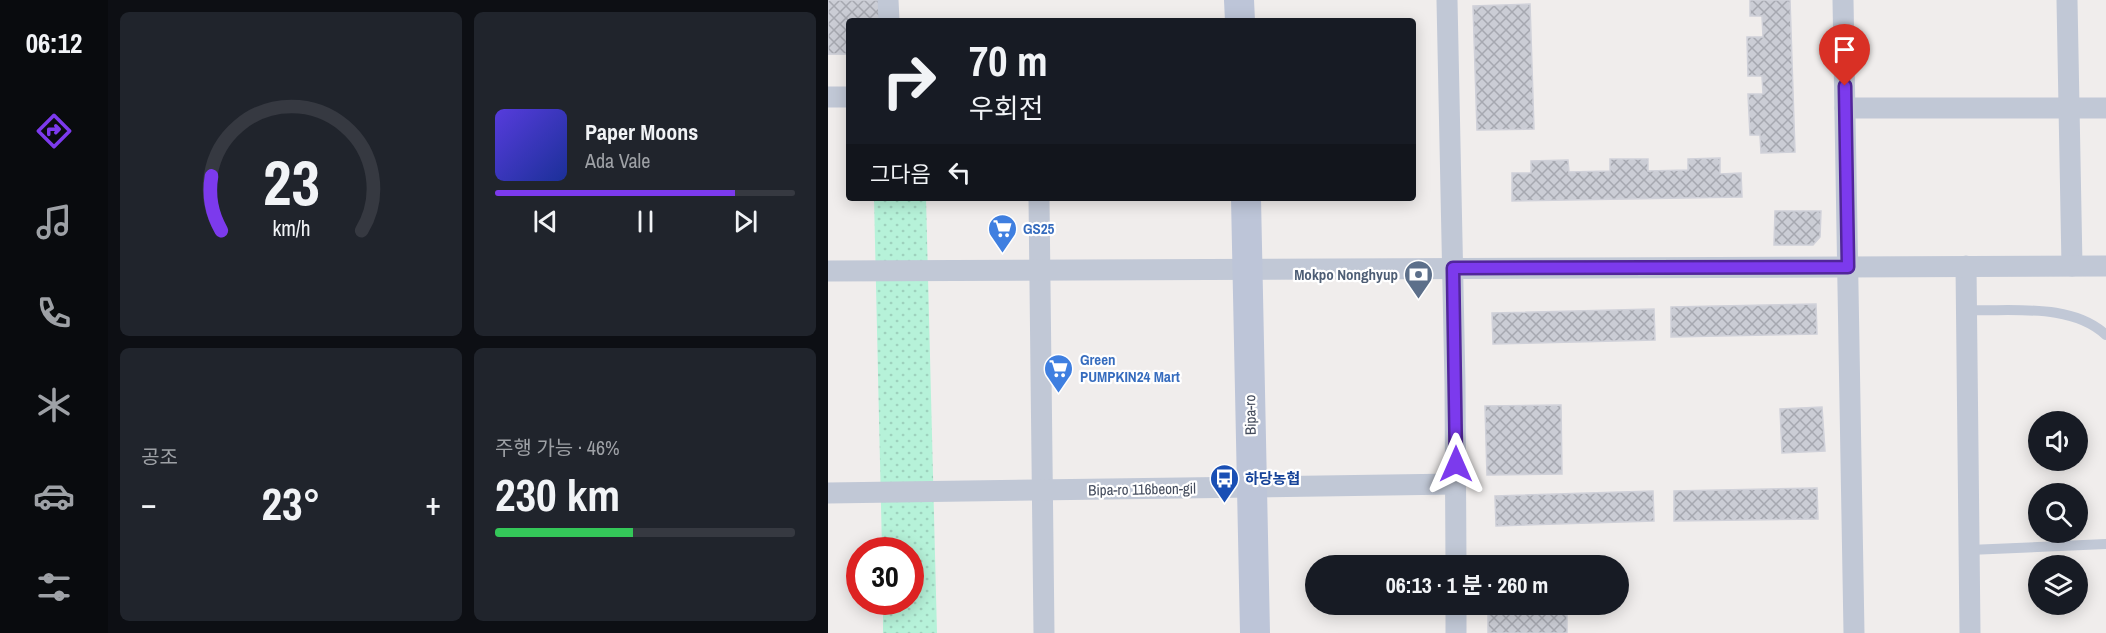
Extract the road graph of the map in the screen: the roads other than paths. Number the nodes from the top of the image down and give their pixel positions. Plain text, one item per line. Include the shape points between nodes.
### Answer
1 (888, 0) edge
2 (1239, 0) edge
3 (1447, 0) edge
4 (1843, 0) edge
5 (2067, 0) edge
6 (889, 18) edge
7 (1240, 18) edge
8 (828, 97) edge
9 (846, 97) edge
10 (1845, 108) junction
11 (2069, 108) junction
12 (2106, 108) edge
13 (1039, 201) edge
14 (1246, 201) edge
15 (1966, 266) junction
16 (2072, 266) junction
17 (2106, 266) edge
18 (1848, 267) junction
19 (1453, 268) junction
20 (1248, 269) junction
21 (1039, 270) junction
22 (828, 271) edge
23 (1966, 310) junction
24 (2106, 334) edge
25 (1456, 484) junction
26 (1251, 487) junction
27 (1042, 490) junction
28 (828, 493) edge
29 (2106, 544) edge
30 (1969, 550) junction
31 (1456, 555) edge
32 (1456, 615) edge
33 (1044, 633) edge
34 (1255, 633) edge
35 (1456, 633) edge
36 (1854, 633) edge
37 (1970, 633) edge

1 - 6 street
2 - 7 street
3 - 19 street
4 - 10 street
5 - 11 street
8 - 9 street
10 - 11 street
10 - 18 street
11 - 12 street
11 - 16 street
13 - 21 street
14 - 20 street, Bipa-ro
15 - 16 street
15 - 18 street
15 - 23 street
16 - 17 street
18 - 19 street
18 - 36 street
19 - 20 street
19 - 25 street
20 - 21 street
20 - 26 street, Bipa-ro
21 - 22 street
21 - 27 street
23 - 24 lane via 2061,313 2089,322
23 - 30 street
25 - 26 street, Bipa-ro 116beon-gil
25 - 31 street
26 - 27 street, Bipa-ro 116beon-gil
26 - 34 street, Bipa-ro
27 - 28 street, Bipa-ro 116beon-gil
27 - 33 street
29 - 30 lane
30 - 37 street
32 - 35 street

